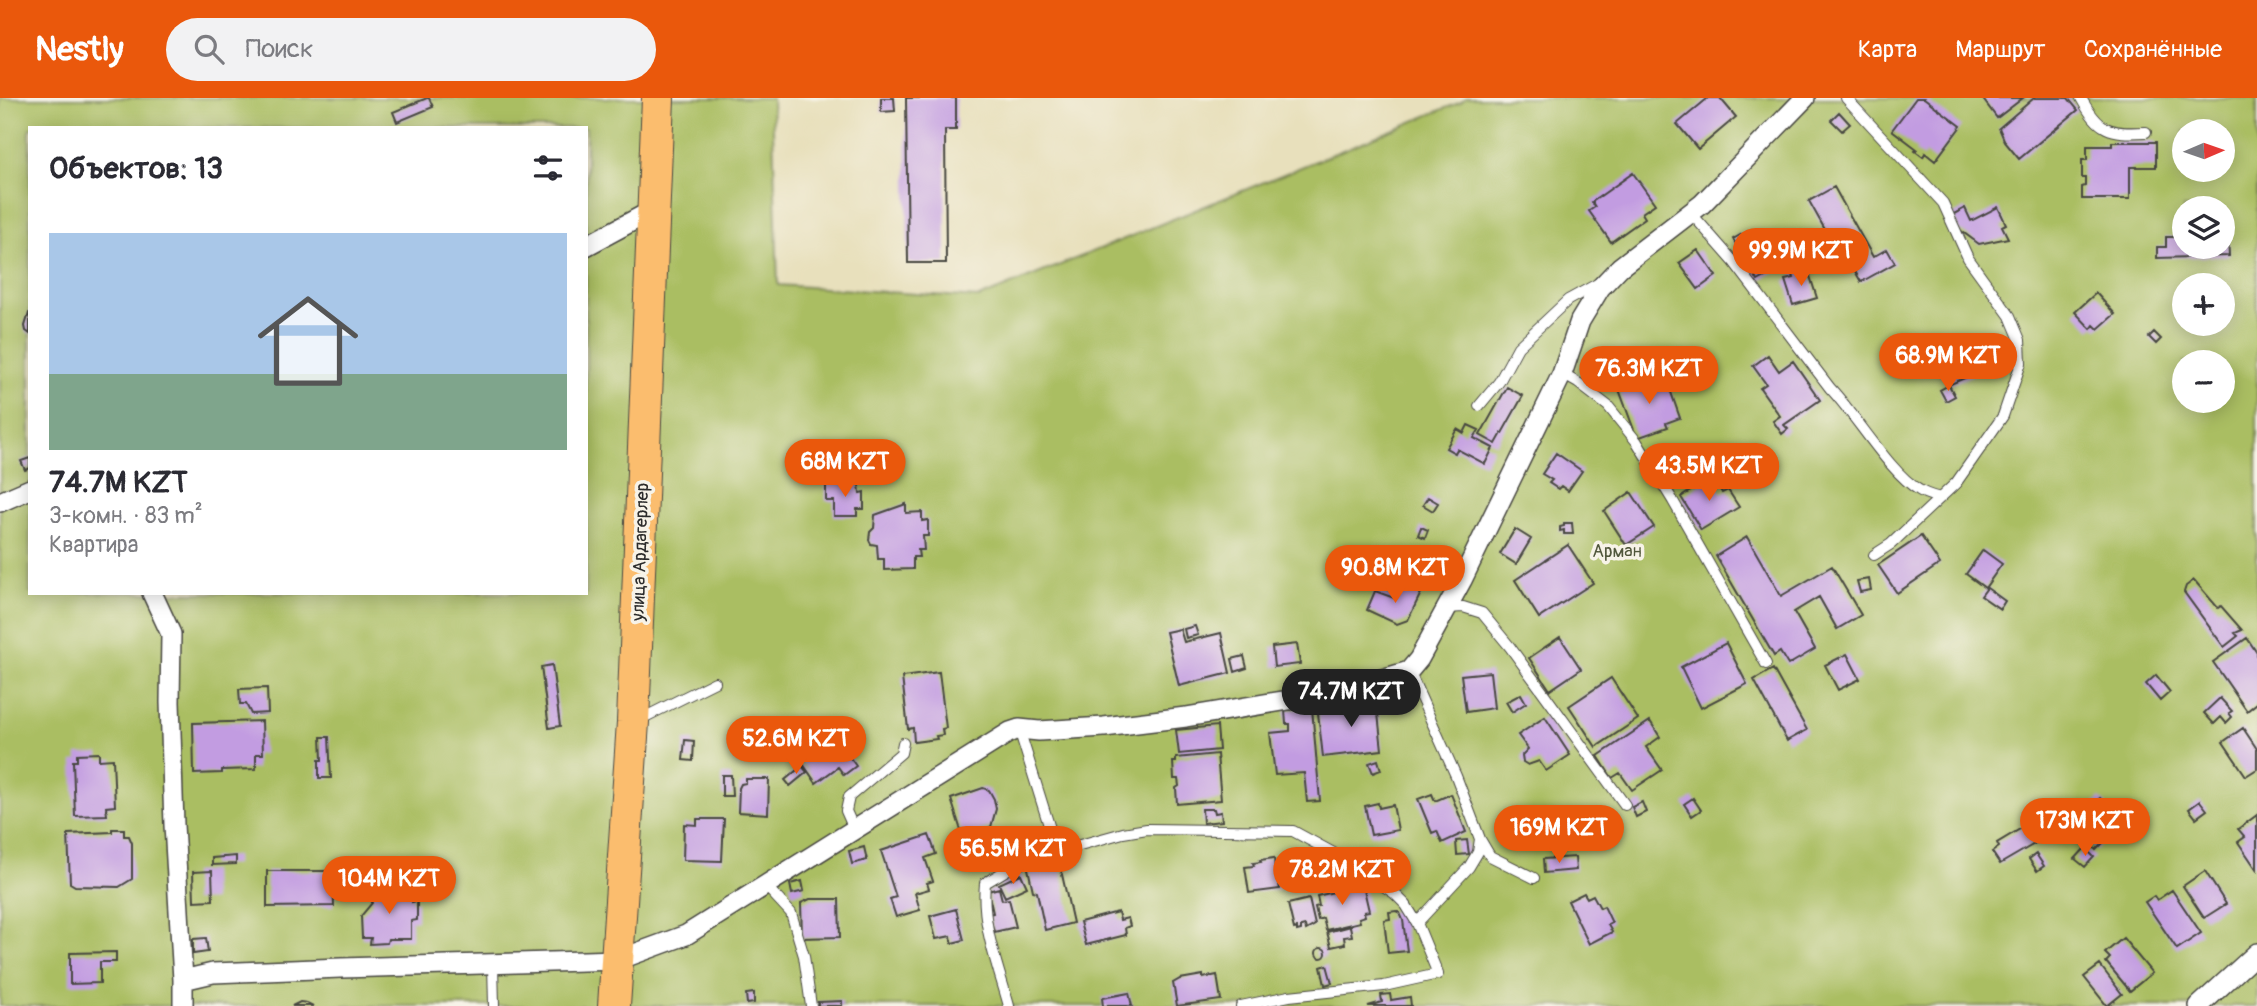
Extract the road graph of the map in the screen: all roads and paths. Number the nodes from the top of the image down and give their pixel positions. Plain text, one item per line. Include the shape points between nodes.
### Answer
1 (658, 98) edge
2 (1805, 98) edge
3 (1846, 98) edge
4 (2081, 98) edge
5 (2146, 132) dead end
6 (653, 210) junction
7 (1691, 213) junction
8 (588, 245) edge
9 (1611, 277) junction
10 (1562, 374) junction
11 (1479, 406) dead end
12 (28, 490) edge
13 (1940, 498) junction
14 (0, 502) edge
15 (1874, 555) dead end
16 (153, 595) edge
17 (169, 595) edge
18 (1447, 608) junction
19 (171, 634) junction
20 (1766, 664) dead end
21 (1409, 671) junction
22 (715, 682) dead end
23 (634, 722) junction
24 (1019, 729) junction
25 (904, 743) dead end
26 (1625, 804) dead end
27 (854, 829) junction
28 (1480, 839) junction
29 (1055, 848) junction
30 (1534, 878) dead end
31 (765, 884) junction
32 (1417, 923) junction
33 (2257, 953) edge
34 (618, 960) junction
35 (493, 964) junction
36 (183, 980) junction
37 (183, 1006) edge
38 (494, 1006) edge
39 (614, 1006) edge
40 (811, 1006) edge
41 (1009, 1006) edge
42 (1241, 1006) edge
43 (2199, 1006) edge

1 - 6 main road, улица Ардагерлер
2 - 7 street
3 - 13 lane via 1943,204 1968,258 2010,316 2020,340 2021,363 2003,416
4 - 5 lane via 2102,128
6 - 8 street
6 - 23 main road, улица Ардагерлер
7 - 9 street
7 - 13 lane via 1902,477 1920,491
9 - 10 street via 1580,321
9 - 11 lane via 1568,300 1536,330 1518,348
10 - 18 street
10 - 20 lane via 1608,405 1637,442
12 - 14 street
13 - 15 lane
16 - 19 street
17 - 19 street
18 - 21 street
18 - 26 lane via 1482,613
19 - 36 street via 173,811
21 - 24 street via 1295,699 1186,717 1104,727
21 - 28 lane
22 - 23 lane
23 - 34 main road, улица Ардагерлер
24 - 27 street
24 - 29 lane
25 - 27 lane via 901,752 849,797 846,811
27 - 31 street
28 - 30 lane via 1490,856
28 - 32 lane via 1469,867
29 - 32 lane via 1147,829 1293,831 1394,893
29 - 41 lane via 985,883 987,929
31 - 34 street via 686,936
31 - 40 lane via 791,913 804,956
32 - 42 lane via 1437,974
33 - 43 street
34 - 35 street
34 - 39 main road, улица Ардагерлер
35 - 36 street via 226,973
35 - 38 lane
36 - 37 street

